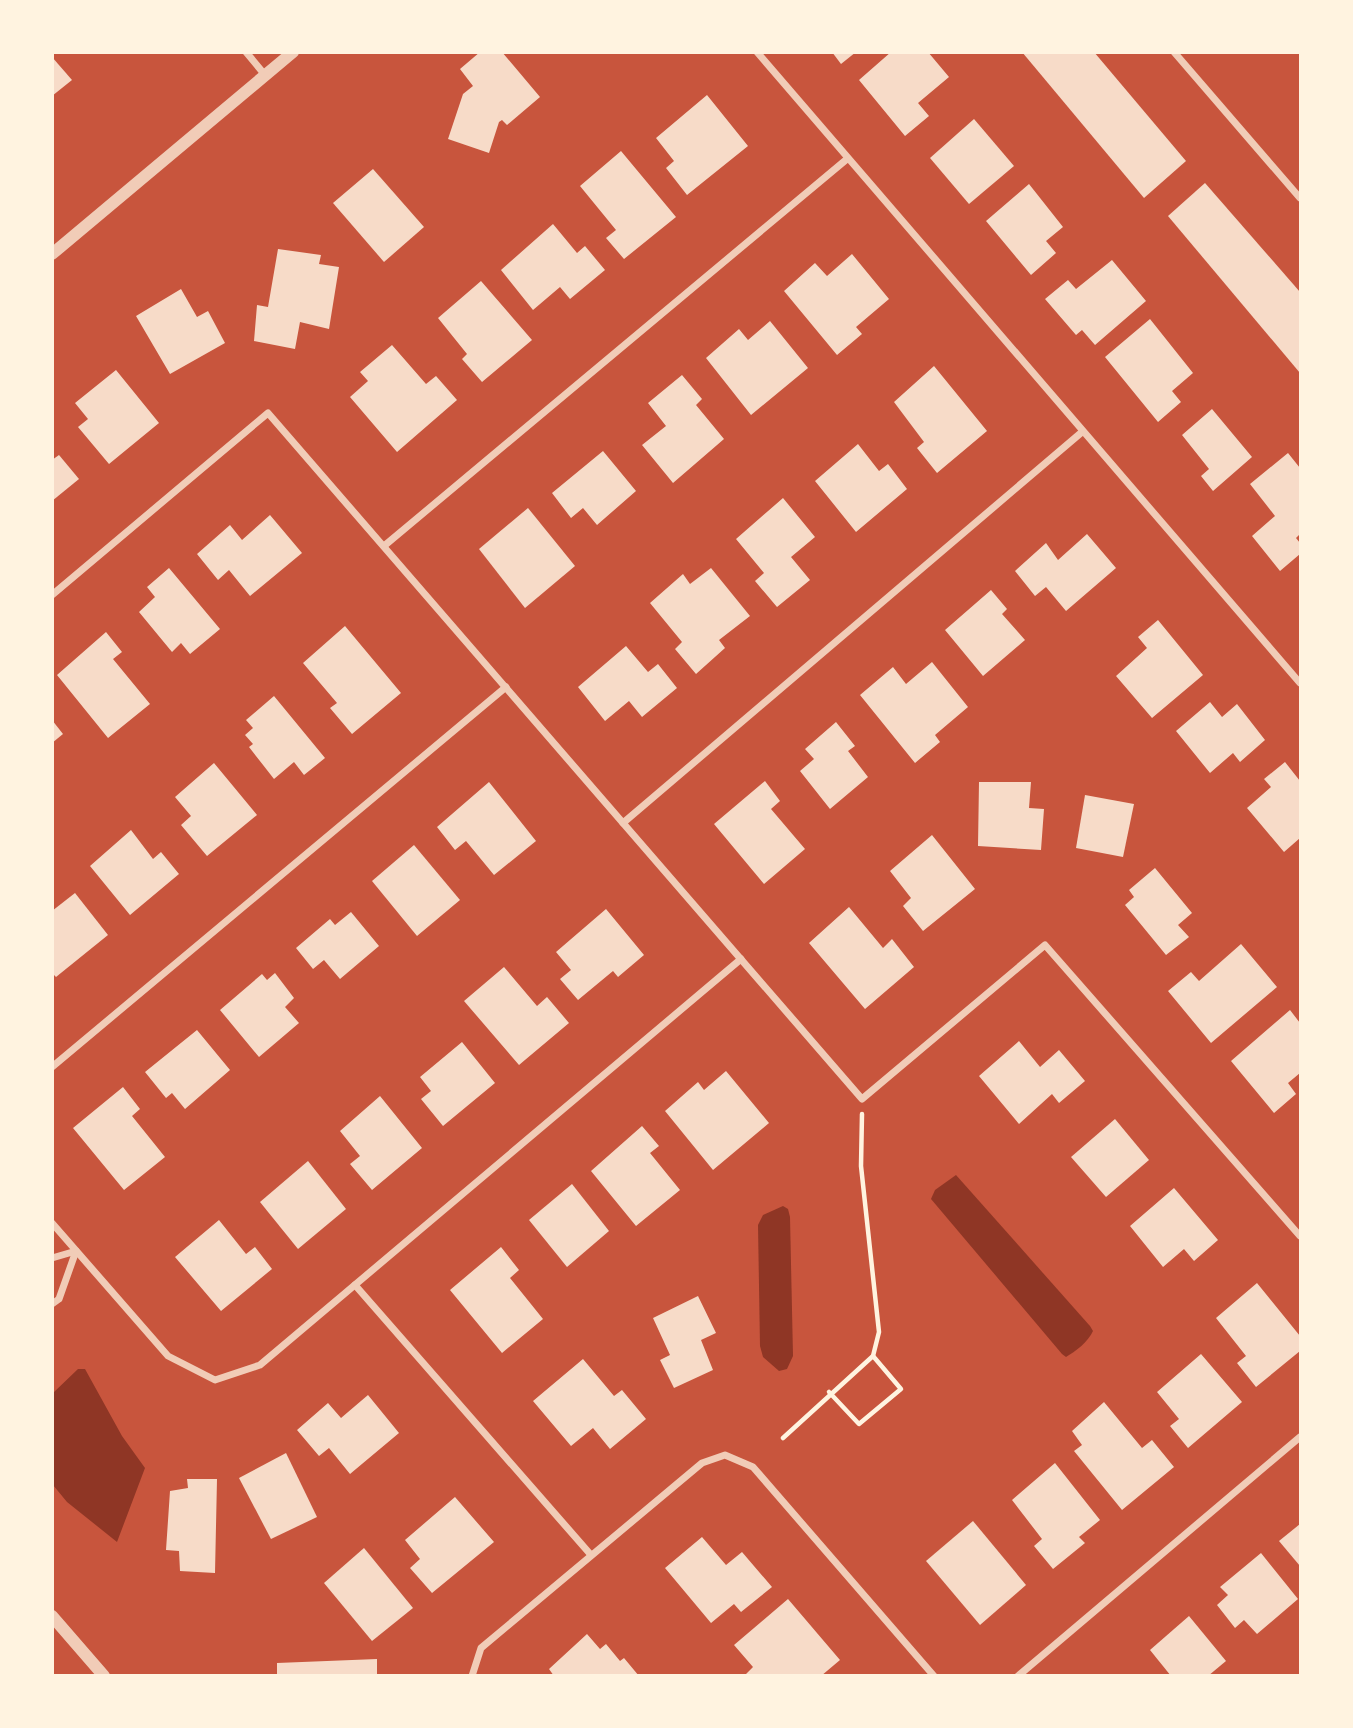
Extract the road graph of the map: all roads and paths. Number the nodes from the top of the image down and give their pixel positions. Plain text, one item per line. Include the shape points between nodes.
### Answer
1 (246, 52) edge
2 (293, 52) edge
3 (757, 52) edge
4 (1174, 52) edge
5 (265, 75) junction
6 (847, 159) junction
7 (1300, 198) edge
8 (52, 254) edge
9 (1082, 432) junction
10 (384, 547) junction
11 (52, 595) edge
12 (1300, 682) edge
13 (506, 687) junction
14 (624, 823) junction
15 (741, 959) junction
16 (52, 1067) edge
17 (862, 1099) junction
18 (52, 1223) edge
19 (1300, 1236) edge
20 (76, 1251) junction
21 (52, 1258) edge
22 (355, 1285) junction
23 (52, 1304) edge
24 (873, 1356) junction
25 (829, 1392) junction
26 (783, 1437) dead end
27 (1300, 1437) edge
28 (591, 1555) junction
29 (52, 1616) edge
30 (104, 1675) edge
31 (472, 1675) edge
32 (934, 1675) edge
33 (1018, 1675) edge

1 - 5 street
2 - 5 street
3 - 6 street
4 - 7 street
5 - 8 street
6 - 9 street
6 - 10 street
9 - 12 street
9 - 14 street
10 - 11 street via 268,413
10 - 13 street
13 - 14 street
13 - 16 street
14 - 15 street
15 - 17 street
15 - 22 street
17 - 19 street via 1045,945
17 - 24 path via 861,1166 879,1332
18 - 20 street
20 - 21 street
20 - 22 street via 167,1356 215,1380 260,1365
20 - 23 street via 59,1299
22 - 28 street
24 - 25 path
24 - 25 path via 901,1389 869,1416 859,1424
25 - 26 path
27 - 33 street
28 - 31 street via 481,1648
28 - 32 street via 702,1463 725,1455 753,1467
29 - 30 street

